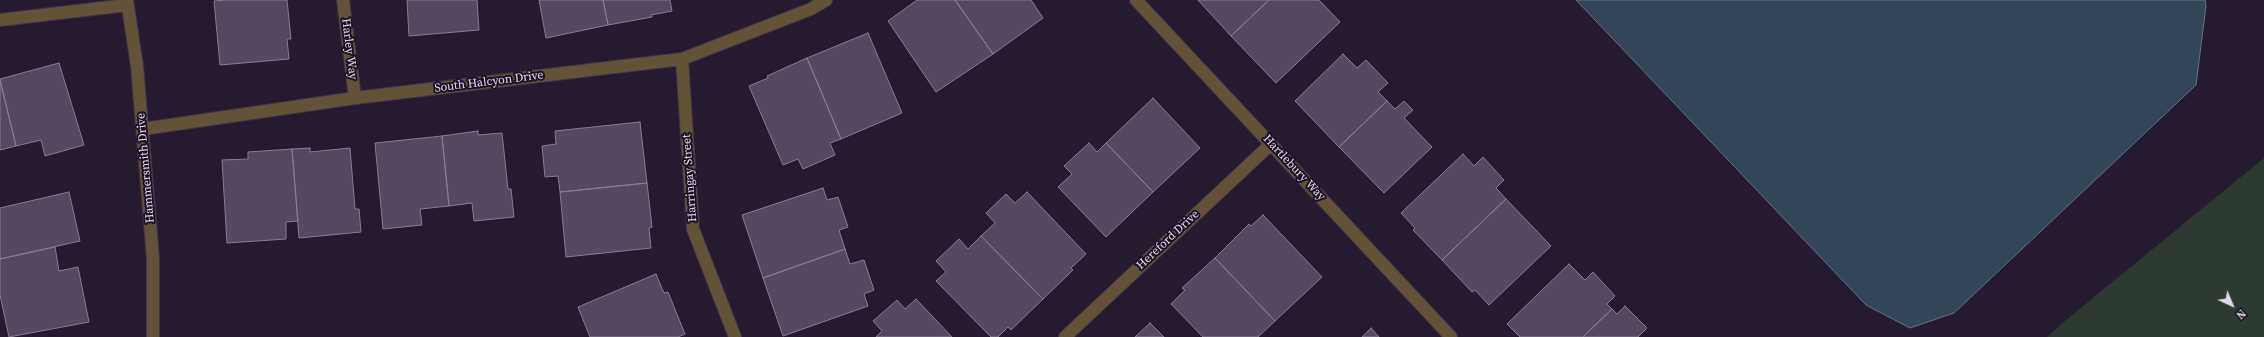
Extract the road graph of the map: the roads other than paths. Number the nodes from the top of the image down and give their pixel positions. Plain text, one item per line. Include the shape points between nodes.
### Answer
1 (343, 0) edge
2 (826, 0) edge
3 (1136, 0) edge
4 (127, 2) edge
5 (0, 20) edge
6 (682, 59) junction
7 (356, 98) junction
8 (143, 128) junction
9 (1271, 144) junction
10 (153, 337) edge
11 (735, 337) edge
12 (1065, 337) edge
13 (1451, 337) edge

1 - 7 street, Harley Way
2 - 6 street, South Halcyon Drive via 811,9
3 - 9 street, Hartlebury Way
4 - 5 street
4 - 8 street, Hammersmith Drive
6 - 7 street, South Halcyon Drive
6 - 11 street, Harringay Street via 693,229
7 - 8 street, South Halcyon Drive
8 - 10 street, Hammersmith Drive via 153,259
9 - 12 street, Hereford Drive
9 - 13 street, Hartlebury Way

